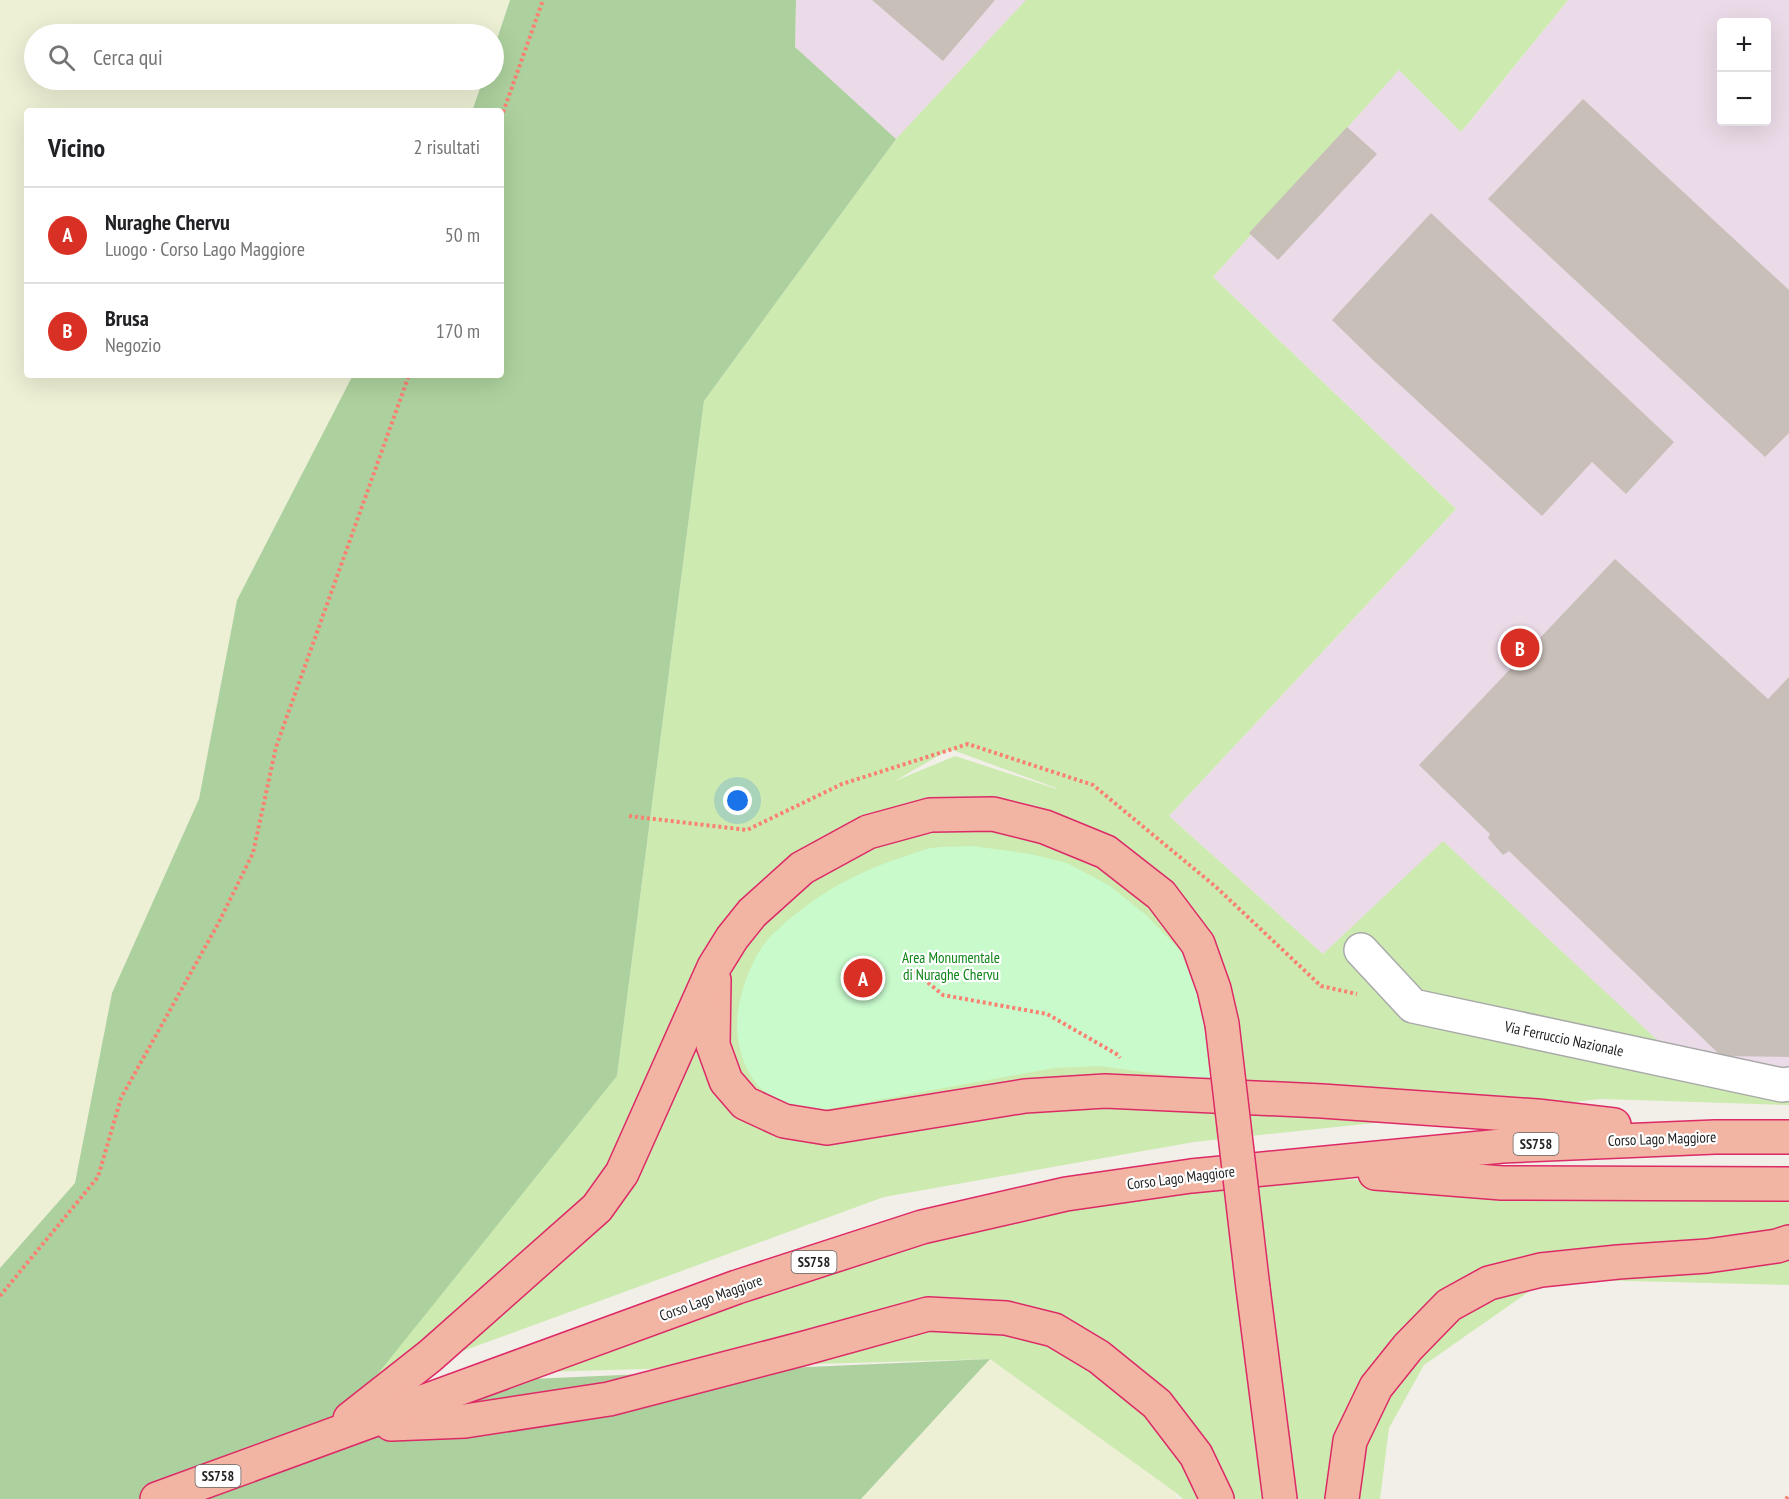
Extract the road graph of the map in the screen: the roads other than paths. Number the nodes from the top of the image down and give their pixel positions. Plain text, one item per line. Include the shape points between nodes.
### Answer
1 (1361, 950) dead end
2 (714, 967) junction
3 (1789, 1084) edge
4 (1715, 1137) junction
5 (1789, 1137) edge
6 (1284, 1166) junction
7 (1789, 1184) edge
8 (1789, 1242) edge
9 (362, 1425) junction
10 (328, 1437) junction
11 (157, 1499) edge
12 (1217, 1499) edge
13 (1280, 1499) edge
14 (1342, 1499) edge

1 - 3 street, Via Ferruccio Nazionale via 1413,1006
2 - 4 highway via 713,1045 726,1081 745,1103 784,1121 827,1128 1026,1096 1105,1091 1537,1116
2 - 10 highway via 622,1173 597,1208 430,1356
2 - 13 highway, bridge via 752,913 802,868 868,832 930,815 993,814 1045,827 1106,852 1161,895 1198,944 1222,1024
4 - 5 highway, Corso Lago Maggiore / SS758
4 - 6 highway, Corso Lago Maggiore / SS758 via 1502,1146
6 - 7 highway, Corso Lago Maggiore / SS758 via 1502,1183
6 - 9 highway, Corso Lago Maggiore / SS758 via 1066,1194 922,1227 738,1287
8 - 14 highway via 1707,1256 1541,1270 1489,1283 1449,1305 1376,1387 1350,1441
9 - 10 highway, Corso Lago Maggiore / SS758
9 - 12 highway via 465,1421 609,1399 928,1314 1006,1318 1054,1330 1099,1357 1157,1404 1196,1455
10 - 11 highway, Corso Lago Maggiore / SS758

